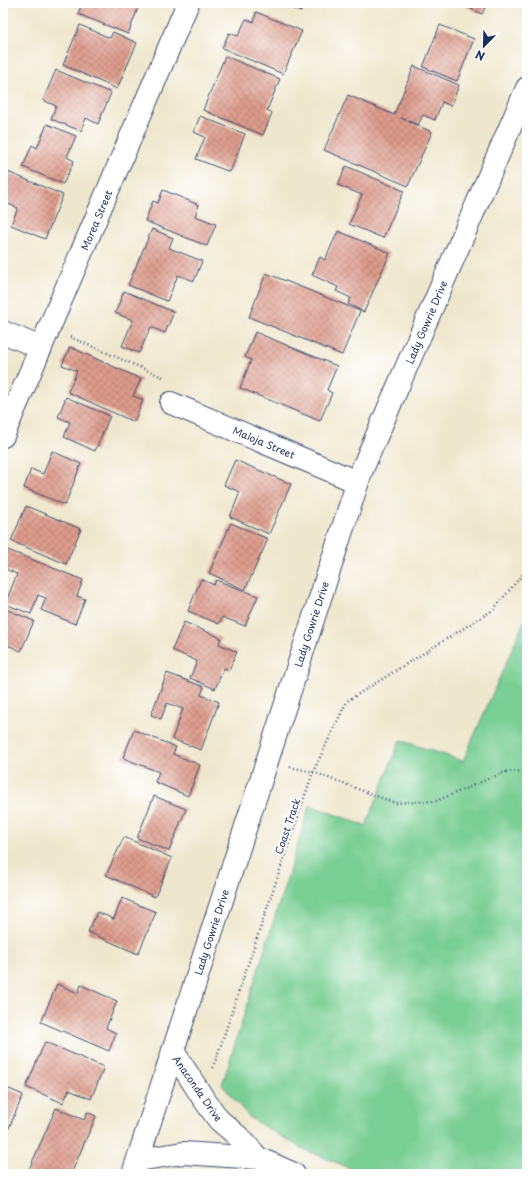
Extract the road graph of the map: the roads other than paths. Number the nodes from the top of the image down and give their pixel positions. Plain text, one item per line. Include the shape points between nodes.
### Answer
1 (188, 3) edge
2 (527, 88) edge
3 (3, 332) edge
4 (41, 348) junction
5 (171, 403) dead end
6 (3, 436) edge
7 (357, 482) junction
8 (173, 1051) junction
9 (258, 1158) junction
10 (135, 1167) edge
11 (294, 1174) edge

1 - 4 main road, Morea Street
2 - 7 main road, Lady Gowrie Drive
3 - 4 main road
4 - 6 main road, Morea Street
5 - 7 main road, Maloja Street
7 - 8 main road, Lady Gowrie Drive
8 - 9 main road, Anaconda Drive via 219,1120
8 - 10 main road, Lady Gowrie Drive
9 - 10 main road, Anaconda Drive via 183,1154
9 - 11 main road, Anaconda Drive

